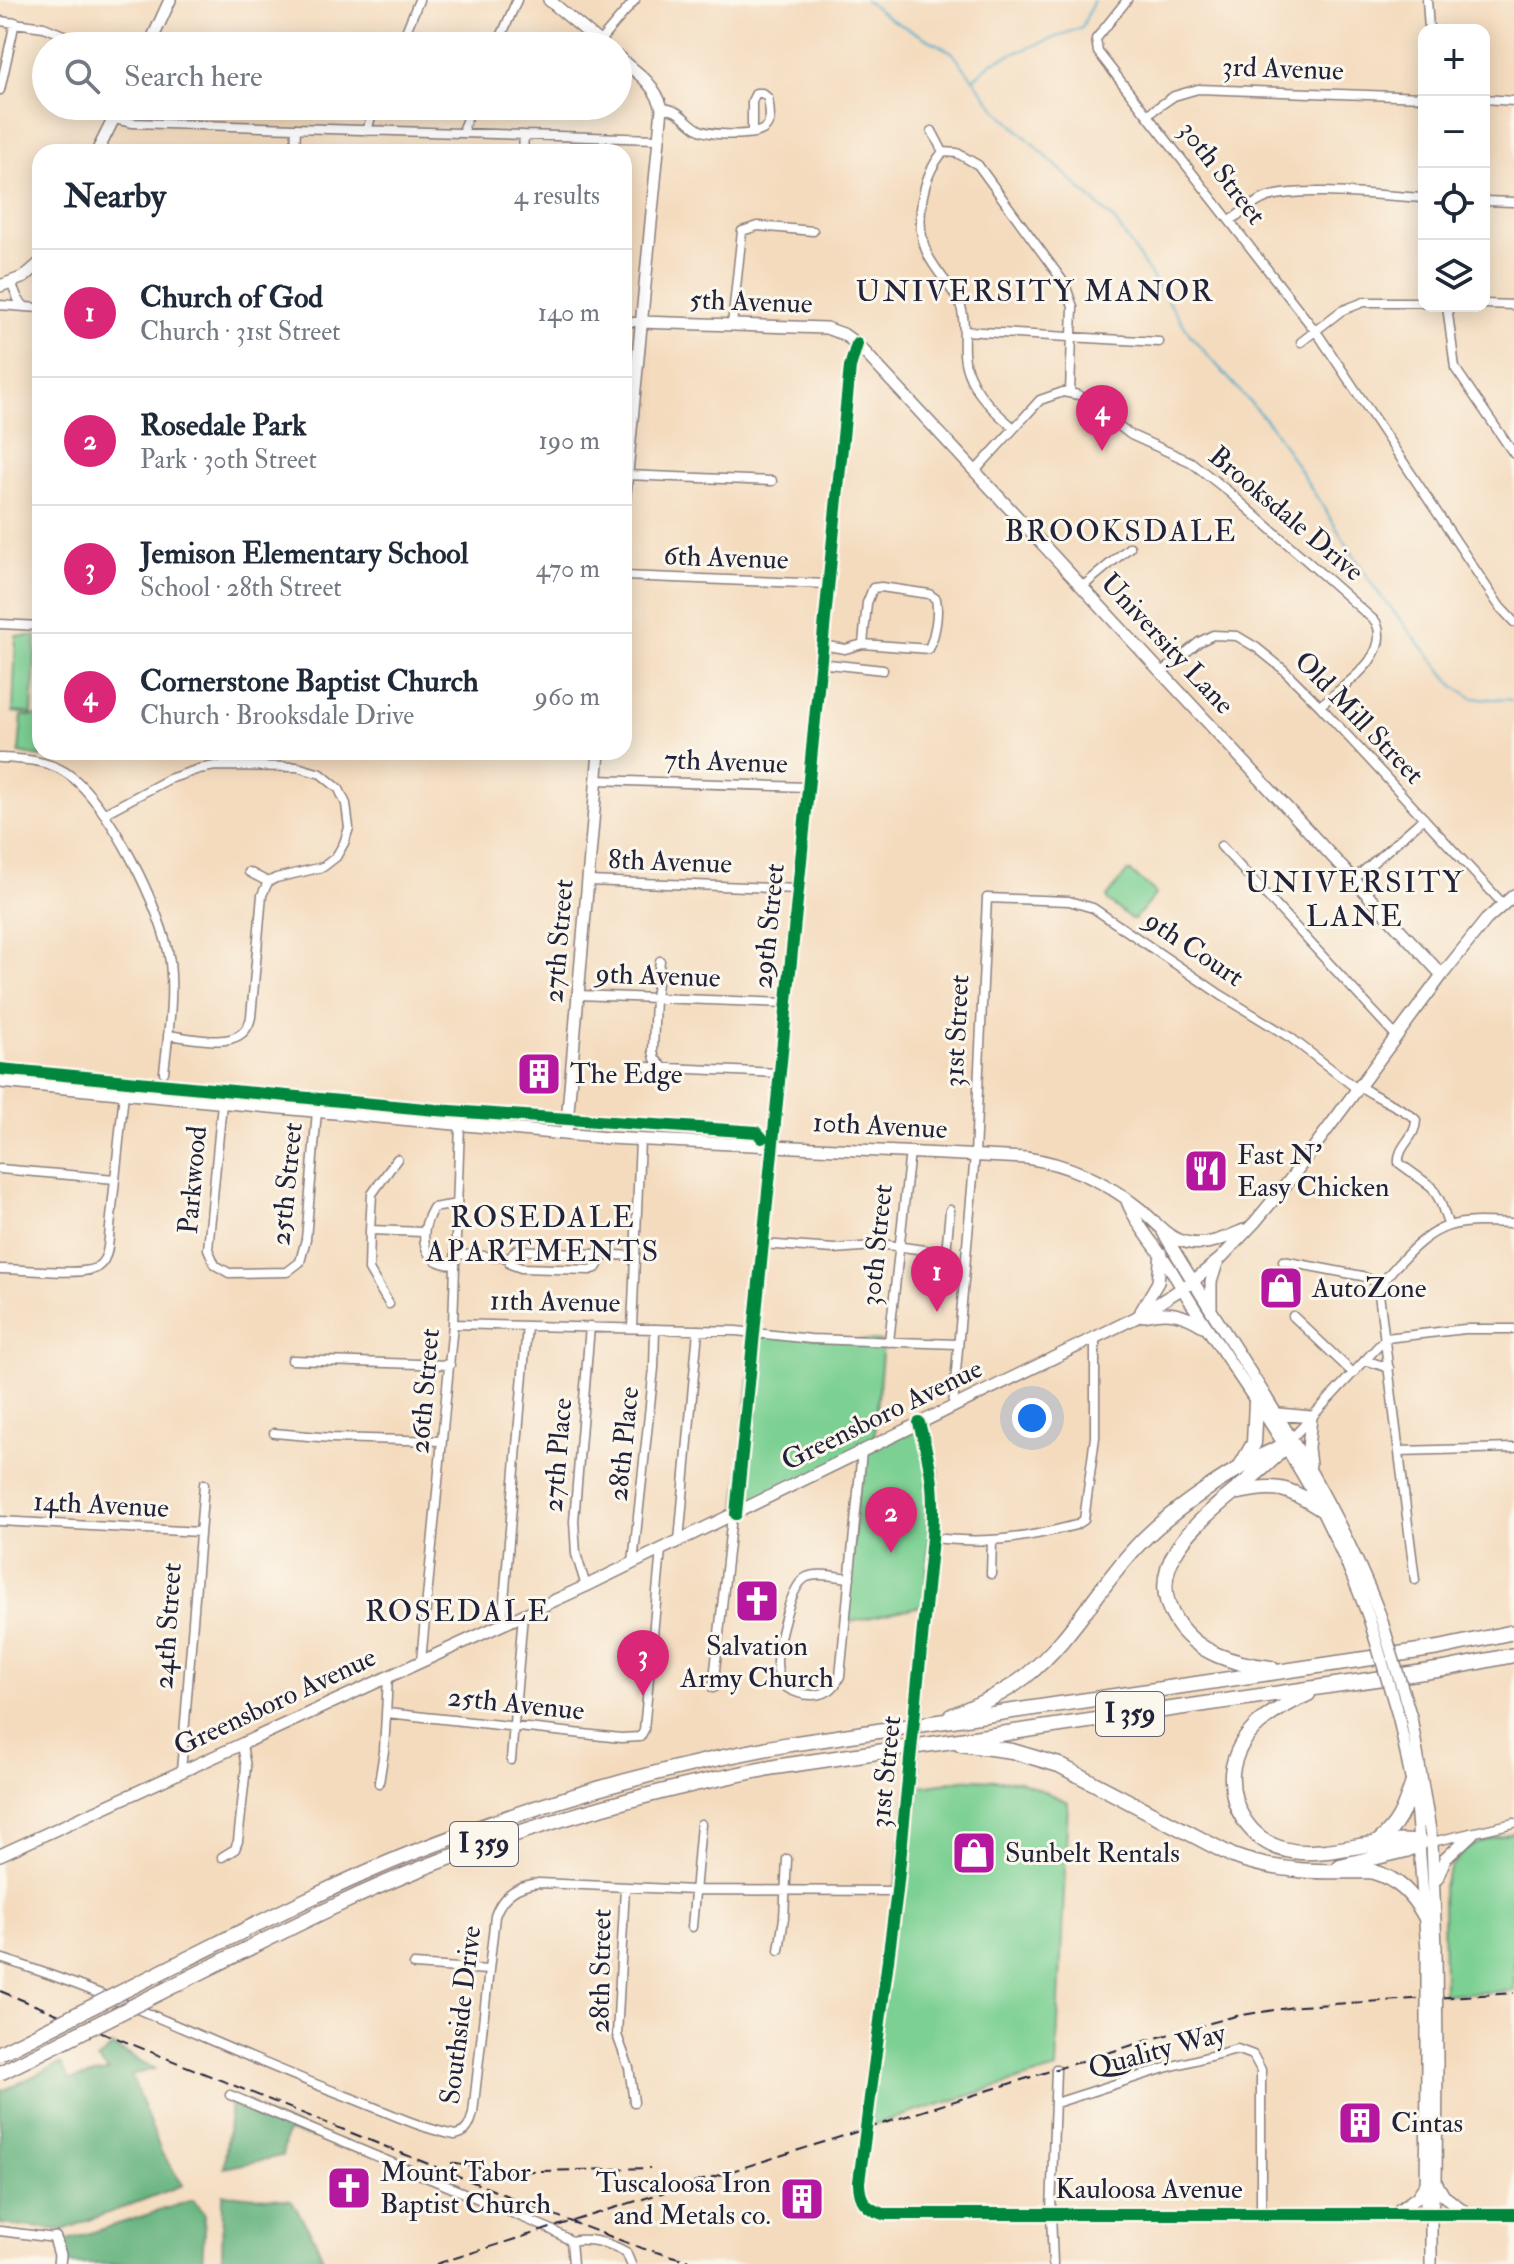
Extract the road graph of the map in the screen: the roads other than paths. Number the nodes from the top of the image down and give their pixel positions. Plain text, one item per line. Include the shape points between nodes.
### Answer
1 (170, 0) edge
2 (419, 0) edge
3 (517, 0) edge
4 (549, 0) edge
5 (635, 0) edge
6 (1127, 0) edge
7 (1427, 0) edge
8 (0, 21) edge
9 (15, 22) junction
10 (1429, 24) edge
11 (56, 32) edge
12 (155, 32) edge
13 (406, 32) edge
14 (503, 32) edge
15 (588, 32) edge
16 (611, 32) edge
17 (632, 68) edge
18 (0, 90) edge
19 (1418, 97) edge
20 (1490, 99) edge
21 (1514, 101) edge
22 (662, 108) junction
23 (1148, 114) junction
24 (113, 120) edge
25 (119, 120) edge
26 (370, 120) edge
27 (466, 120) edge
28 (296, 128) junction
29 (367, 131) junction
30 (932, 131) dead end
31 (465, 133) junction
32 (752, 133) junction
33 (524, 135) junction
34 (657, 139) junction
35 (101, 144) edge
36 (295, 144) edge
37 (523, 144) edge
38 (943, 152) junction
39 (1418, 198) edge
40 (1490, 201) edge
41 (1514, 202) edge
42 (1231, 220) junction
43 (813, 231) dead end
44 (32, 270) edge
45 (6, 284) edge
46 (1418, 302) edge
47 (1490, 304) edge
48 (0, 305) edge
49 (1514, 305) edge
50 (25, 307) junction
51 (32, 307) edge
52 (1448, 312) edge
53 (632, 322) edge
54 (640, 322) junction
55 (732, 325) junction
56 (1315, 329) junction
57 (964, 331) junction
58 (1074, 336) junction
59 (1159, 342) dead end
60 (1301, 342) dead end
61 (857, 344) junction
62 (1070, 392) junction
63 (632, 409) edge
64 (1014, 428) junction
65 (1514, 454) edge
66 (976, 470) junction
67 (632, 475) edge
68 (772, 481) dead end
69 (1130, 547) dead end
70 (632, 576) edge
71 (827, 584) junction
72 (1082, 587) junction
73 (1514, 622) edge
74 (0, 624) edge
75 (32, 626) edge
76 (863, 644) junction
77 (821, 645) junction
78 (819, 663) junction
79 (883, 670) dead end
80 (1161, 673) junction
81 (1320, 706) junction
82 (0, 758) edge
83 (598, 760) edge
84 (596, 780) junction
85 (807, 787) junction
86 (105, 813) junction
87 (1424, 818) junction
88 (1221, 846) dead end
89 (249, 872) dead end
90 (588, 881) junction
91 (1352, 881) junction
92 (268, 882) junction
93 (797, 889) junction
94 (1514, 895) edge
95 (987, 898) joint
96 (1503, 904) junction
97 (660, 961) dead end
98 (1442, 975) junction
99 (578, 995) junction
100 (655, 998) junction
101 (785, 1003) junction
102 (168, 1035) junction
103 (1397, 1037) junction
104 (647, 1067) dead end
105 (668, 1069) junction
106 (164, 1072) dead end
107 (778, 1073) junction
108 (0, 1082) edge
109 (1358, 1088) junction
110 (124, 1093) junction
111 (222, 1103) junction
112 (317, 1111) junction
113 (460, 1124) junction
114 (566, 1134) junction
115 (640, 1140) junction
116 (772, 1146) junction
117 (910, 1151) junction
118 (975, 1154) junction
119 (397, 1159) dead end
120 (0, 1169) edge
121 (115, 1179) junction
122 (1127, 1201) junction
123 (457, 1204) junction
124 (950, 1210) dead end
125 (1514, 1223) edge
126 (1448, 1224) junction
127 (1249, 1229) junction
128 (370, 1230) junction
129 (423, 1232) junction
130 (1163, 1232) junction
131 (762, 1244) junction
132 (899, 1246) junction
133 (946, 1253) junction
134 (1161, 1253) junction
135 (456, 1254) junction
136 (605, 1254) junction
137 (635, 1256) junction
138 (510, 1258) junction
139 (1220, 1259) junction
140 (1283, 1261) dead end
141 (300, 1262) joint
142 (455, 1265) junction
143 (0, 1269) edge
144 (1381, 1284) junction
145 (1187, 1285) junction
146 (942, 1292) dead end
147 (389, 1304) dead end
148 (1211, 1313) junction
149 (1293, 1316) dead end
150 (1135, 1318) junction
151 (453, 1324) junction
152 (527, 1326) junction
153 (590, 1326) junction
154 (632, 1328) junction
155 (1207, 1328) junction
156 (655, 1329) junction
157 (1514, 1329) edge
158 (698, 1330) junction
159 (753, 1334) junction
160 (1095, 1337) junction
161 (1386, 1338) junction
162 (889, 1342) junction
163 (957, 1344) junction
164 (292, 1360) dead end
165 (1365, 1360) junction
166 (450, 1365) junction
167 (1389, 1368) junction
168 (1353, 1373) junction
169 (1256, 1402) junction
170 (953, 1406) junction
171 (1279, 1414) junction
172 (1311, 1417) junction
173 (919, 1423) junction
174 (274, 1433) dead end
175 (442, 1441) junction
176 (1288, 1442) junction
177 (1514, 1448) edge
178 (862, 1451) junction
179 (1399, 1451) junction
180 (1237, 1470) junction
181 (1311, 1470) junction
182 (204, 1484) dead end
183 (1235, 1493) junction
184 (1321, 1509) junction
185 (734, 1515) junction
186 (0, 1521) edge
187 (200, 1532) junction
188 (932, 1538) junction
189 (679, 1541) junction
190 (992, 1541) junction
191 (661, 1550) junction
192 (633, 1563) junction
193 (991, 1574) dead end
194 (850, 1578) junction
195 (1415, 1580) dead end
196 (586, 1586) junction
197 (523, 1614) junction
198 (1374, 1616) junction
199 (502, 1625) junction
200 (1514, 1632) edge
201 (1514, 1655) edge
202 (421, 1661) junction
203 (1291, 1670) junction
204 (388, 1677) junction
205 (1323, 1687) junction
206 (713, 1688) dead end
207 (387, 1713) junction
208 (1405, 1718) junction
209 (937, 1722) junction
210 (513, 1726) junction
211 (937, 1742) junction
212 (242, 1745) junction
213 (511, 1760) dead end
214 (181, 1772) junction
215 (1413, 1782) junction
216 (379, 1783) dead end
217 (1514, 1823) edge
218 (701, 1824) dead end
219 (1472, 1834) junction
220 (1426, 1843) junction
221 (1374, 1845) junction
222 (0, 1855) edge
223 (222, 1857) dead end
224 (787, 1859) dead end
225 (1323, 1869) junction
226 (1434, 1887) junction
227 (625, 1888) junction
228 (786, 1889) junction
229 (694, 1890) junction
230 (897, 1891) junction
231 (1426, 1918) junction
232 (692, 1927) dead end
233 (1432, 1949) junction
234 (779, 1950) dead end
235 (0, 1958) edge
236 (414, 1965) dead end
237 (488, 1970) junction
238 (0, 2053) edge
239 (1056, 2069) dead end
240 (0, 2073) edge
241 (230, 2095) dead end
242 (634, 2102) dead end
243 (1056, 2103) junction
244 (865, 2127) joint
245 (1431, 2183) junction
246 (1051, 2213) junction
247 (1261, 2213) junction
248 (1395, 2213) junction
249 (1431, 2213) junction
250 (1467, 2214) junction
251 (1514, 2214) edge
252 (0, 2231) edge
253 (55, 2238) joint
254 (571, 2241) junction
255 (59, 2264) edge
256 (573, 2264) edge
257 (631, 2264) edge
258 (1053, 2264) edge
259 (1431, 2264) edge

1 - 12 main road
2 - 13 street
3 - 14 street
4 - 15 main road
5 - 16 street
6 - 23 street, 30th Street via 1095,44
7 - 10 street
8 - 9 street
9 - 11 street
9 - 18 street
17 - 22 main road via 644,77
19 - 23 street, 3rd Avenue via 1198,89 1174,96
20 - 21 street
22 - 32 street via 677,111 706,132
22 - 34 main road
23 - 42 street, 30th Street
24 - 35 main road
25 - 28 street
26 - 29 street
27 - 31 street
28 - 29 street
28 - 36 street
29 - 31 street
30 - 38 street
31 - 33 street
32 - 32 street via 769,122 768,98 762,93 752,98
33 - 34 street
33 - 37 street
34 - 54 main road
38 - 57 street via 929,177 921,233 928,256 960,304
38 - 58 street via 972,160 1069,291
39 - 42 street via 1279,195
40 - 41 street
42 - 56 street, 30th Street
43 - 55 street via 758,226 742,231
44 - 45 main road
45 - 50 street
46 - 56 street via 1364,302
47 - 49 street
48 - 50 street
50 - 51 street
52 - 65 street via 1459,376
53 - 54 street
54 - 55 main road, 5th Avenue
54 - 63 main road
55 - 61 main road, 5th Avenue via 826,328
56 - 60 street
56 - 73 street, 30th Street
57 - 58 street
57 - 64 street via 965,361 973,384
58 - 59 street
58 - 62 street
61 - 66 main road, University Lane
61 - 71 street, 29th Street via 850,367
62 - 64 street via 1040,400
62 - 81 street, Brooksdale Drive via 1087,398 1131,435 1191,462 1376,622 1380,638 1375,654
64 - 66 street
66 - 72 main road, University Lane
67 - 68 street
69 - 72 street
70 - 71 street, 6th Avenue
71 - 77 street, 29th Street
72 - 80 main road, University Lane
74 - 75 street
76 - 76 street via 873,588 936,599 929,649
76 - 77 street via 845,649
77 - 78 street, 29th Street
78 - 79 street
78 - 85 street, 29th Street
80 - 81 street, Old Mill Street via 1206,638 1229,634 1264,653
80 - 91 main road, University Lane
81 - 87 street, Old Mill Street
82 - 86 street via 62,770
83 - 84 main road, 27th Street
84 - 85 street, 7th Avenue
84 - 90 main road, 27th Street
85 - 93 street, 29th Street
86 - 92 street via 169,779 215,766 297,767 321,774 339,789 346,804 349,828 344,843 323,867
86 - 102 street via 165,935 172,984
87 - 91 street
87 - 96 street, Old Mill Street
88 - 103 street
89 - 92 street
90 - 93 street, 8th Avenue
90 - 99 main road, 27th Street
91 - 98 main road, University Lane
92 - 102 street via 245,1032 223,1041
93 - 101 street, 29th Street
94 - 96 main road, Greensboro Avenue
95 - 109 street, 9th Court via 1069,901 1093,908
95 - 118 street, 31st Street
96 - 98 main road, Greensboro Avenue
97 - 100 street
98 - 103 main road, Greensboro Avenue
99 - 100 street, 9th Avenue
99 - 114 main road, 27th Street
100 - 101 street, 9th Avenue
100 - 105 street via 653,1051
101 - 107 street, 29th Street
102 - 106 street
103 - 109 main road, Greensboro Avenue
104 - 105 street
105 - 107 street
107 - 116 street, 29th Street
108 - 110 main road, 10th Avenue
109 - 126 street, 9th Court via 1416,1120 1399,1163 1432,1187
109 - 127 main road, Greensboro Avenue
110 - 111 main road, 10th Avenue
110 - 121 street
111 - 112 main road, 10th Avenue
111 - 141 street, Parkwood via 210,1257 229,1273 287,1272
112 - 113 main road, 10th Avenue
112 - 141 street, 25th Street
113 - 114 main road, 10th Avenue
113 - 123 street, 26th Street
114 - 115 main road, 10th Avenue
115 - 116 main road, 10th Avenue
115 - 137 street
116 - 117 main road, 10th Avenue
116 - 131 street, 29th Street
117 - 118 main road, 10th Avenue
117 - 132 street, 30th Street
118 - 122 main road, 10th Avenue via 1058,1164 1095,1179
118 - 163 street, 31st Street
119 - 128 street via 372,1194
120 - 121 street
121 - 143 street via 107,1255 96,1268
122 - 130 main road, 10th Avenue
122 - 134 main road
123 - 129 street via 433,1208
123 - 135 street, 26th Street
124 - 133 street
125 - 126 street
126 - 144 street via 1420,1241
127 - 130 main road via 1204,1243 1181,1241
127 - 139 main road, Greensboro Avenue
128 - 129 street
128 - 147 street via 369,1270
129 - 142 street via 429,1255
130 - 145 main road
131 - 132 street
131 - 159 street, 29th Street
132 - 133 street
132 - 162 street, 30th Street
133 - 146 street
134 - 145 main road
134 - 150 main road via 1158,1282
135 - 138 street
135 - 142 street, 26th Street
136 - 137 street
136 - 138 street via 516,1250
136 - 138 street via 590,1270 521,1268 510,1264
137 - 154 street
139 - 145 main road, Greensboro Avenue
139 - 148 main road via 1211,1282
140 - 144 street
142 - 151 street, 26th Street
144 - 161 street
145 - 148 main road
145 - 150 main road, Greensboro Avenue
145 - 155 main road
148 - 171 main road
149 - 168 street
150 - 155 main road via 1163,1311 1186,1315
150 - 160 main road, Greensboro Avenue
151 - 152 street, 11th Avenue
151 - 166 street, 26th Street
152 - 153 street, 11th Avenue
152 - 199 street
153 - 154 street, 11th Avenue
153 - 196 street, 27th Place via 574,1521 576,1554
154 - 156 street, 11th Avenue
155 - 169 main road
156 - 158 street, 11th Avenue
156 - 192 street, 28th Place
157 - 161 street
158 - 159 street
158 - 189 street
159 - 162 street
159 - 185 street, 29th Street
160 - 170 main road, Greensboro Avenue
160 - 190 street via 1095,1437 1084,1520
161 - 165 street
161 - 167 street
162 - 163 street
163 - 170 street, 31st Street
164 - 166 street
165 - 167 street
165 - 168 street
166 - 175 street, 26th Street
167 - 179 street
168 - 172 street
169 - 176 main road
169 - 180 highway via 1254,1443
170 - 173 main road, Greensboro Avenue
171 - 172 main road
171 - 176 main road
172 - 176 street
172 - 181 main road
173 - 178 main road, Greensboro Avenue
173 - 188 main road, 31st Street via 932,1470
174 - 175 street
175 - 202 street, 26th Street
176 - 180 highway
176 - 181 main road
176 - 183 highway
176 - 184 main road
177 - 179 street
178 - 185 main road, Greensboro Avenue
178 - 194 street
179 - 195 street
180 - 209 highway via 1138,1545 1026,1676
181 - 198 main road via 1337,1516
182 - 187 street, 24th Street
183 - 184 highway via 1281,1487
183 - 203 highway via 1195,1526 1174,1552 1167,1575 1168,1600 1182,1630 1207,1651 1254,1666
184 - 198 main road
185 - 189 main road, Greensboro Avenue
185 - 206 street, 29th Street
186 - 187 street, 14th Avenue
187 - 214 street, 24th Street
188 - 190 street
188 - 230 main road, 31st Street, bridge
189 - 191 main road, Greensboro Avenue
190 - 193 street
191 - 192 main road, Greensboro Avenue
191 - 210 street, 25th Avenue via 640,1737
192 - 196 main road, Greensboro Avenue
194 - 194 street via 837,1684 814,1695 798,1695 784,1686 777,1663 781,1630 798,1583 813,1575
196 - 197 main road, Greensboro Avenue
197 - 199 main road, Greensboro Avenue
197 - 210 street
198 - 208 main road, bridge
199 - 202 main road, Greensboro Avenue
200 - 203 highway, I 359
201 - 205 highway, I 359
202 - 204 main road, Greensboro Avenue
203 - 209 highway, I 359
204 - 207 street
204 - 212 main road, Greensboro Avenue
205 - 211 highway, I 359
205 - 221 highway via 1287,1704 1247,1734 1234,1764 1239,1813 1274,1847 1298,1853
207 - 210 street, 25th Avenue
207 - 216 street
208 - 215 main road
208 - 220 main road via 1422,1769
209 - 238 highway, I 359, bridge via 741,1753 549,1804 457,1836 374,1869
210 - 213 street
211 - 225 highway via 1036,1756 1233,1856 1279,1870
211 - 240 highway, I 359, bridge via 695,1783 460,1853 384,1884
212 - 214 main road, Greensboro Avenue
212 - 223 street via 246,1767 238,1841
214 - 222 main road, Greensboro Avenue
215 - 220 main road
215 - 221 highway via 1402,1817
217 - 219 street
218 - 229 street
219 - 220 street
219 - 226 main road via 1445,1859
220 - 221 highway
220 - 225 highway
220 - 226 main road
220 - 231 main road
224 - 228 street
225 - 231 highway via 1371,1871 1394,1879
226 - 233 main road
227 - 229 street, Southside Drive
227 - 237 street, Southside Drive via 539,1883 514,1890 495,1916
227 - 242 street, 28th Street via 617,2035
228 - 229 street, Southside Drive
228 - 230 street, Southside Drive
228 - 234 street
229 - 232 street
230 - 244 main road, 31st Street
231 - 233 main road
233 - 245 main road, bridge
235 - 237 street, Southside Drive via 455,2135 471,2121
236 - 237 street
239 - 243 street
241 - 254 street
243 - 246 street
243 - 247 street, Quality Way via 1205,2057 1246,2051 1261,2070
244 - 246 main road, Kauloosa Avenue via 859,2191 868,2208 883,2214
245 - 248 main road
245 - 249 main road
245 - 250 main road
246 - 247 main road, Kauloosa Avenue
246 - 258 street
247 - 248 main road, Kauloosa Avenue
248 - 249 main road, Kauloosa Avenue
249 - 250 main road, Kauloosa Avenue
249 - 259 main road
250 - 251 main road, Kauloosa Avenue
252 - 253 street
253 - 255 main road
254 - 256 street
254 - 257 street via 587,2239 619,2248

